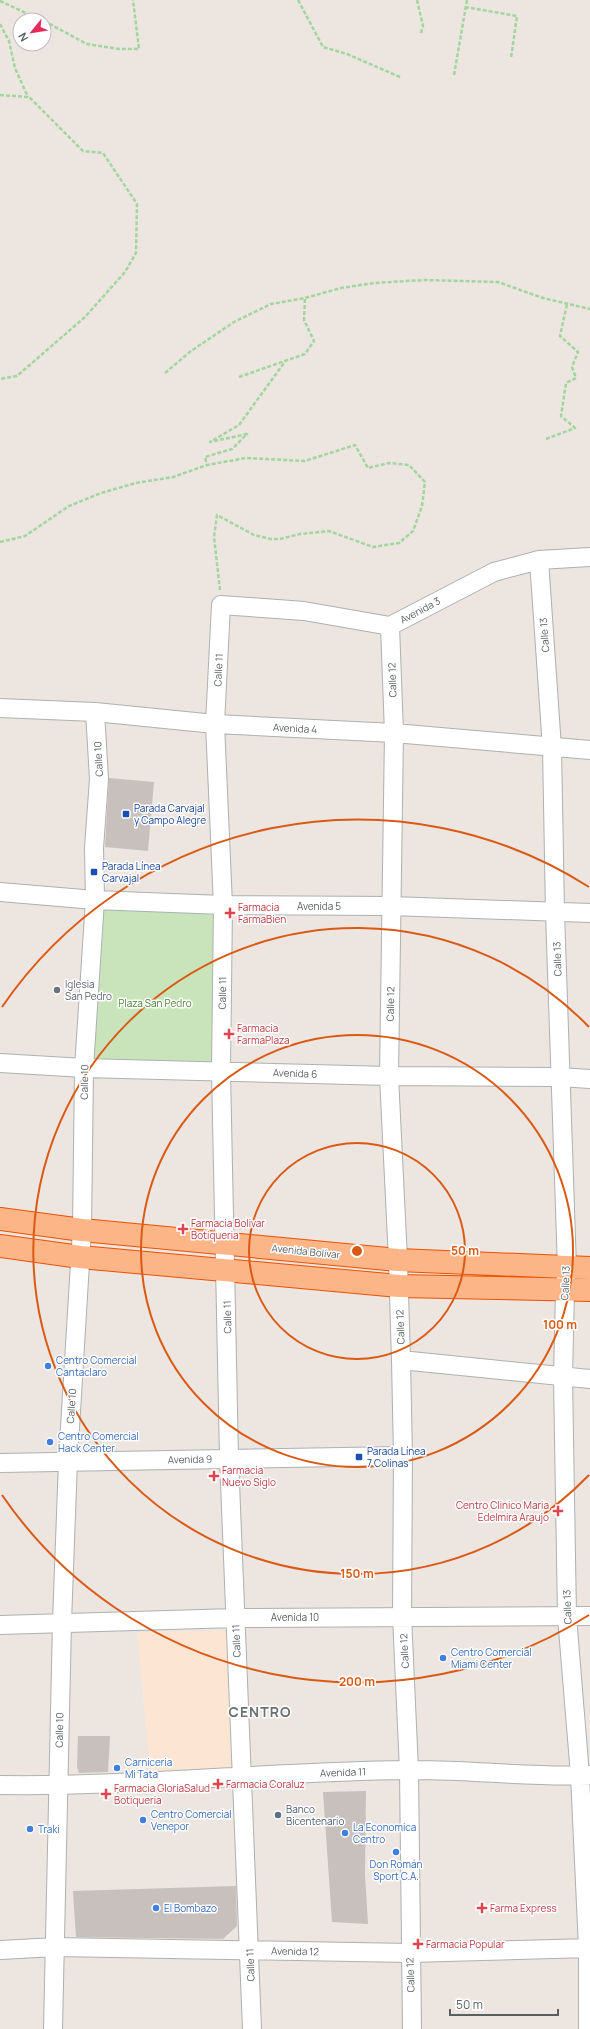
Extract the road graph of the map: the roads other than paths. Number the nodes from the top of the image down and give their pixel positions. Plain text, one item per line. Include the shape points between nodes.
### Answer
1 (590, 557) edge
2 (539, 560) junction
3 (221, 606) joint
4 (390, 626) junction
5 (0, 708) edge
6 (95, 712) junction
7 (215, 724) junction
8 (394, 733) junction
9 (552, 748) junction
10 (590, 750) edge
11 (0, 892) edge
12 (95, 900) junction
13 (223, 905) junction
14 (391, 906) junction
15 (555, 912) junction
16 (590, 913) edge
17 (0, 1063) edge
18 (84, 1068) junction
19 (221, 1071) junction
20 (389, 1076) junction
21 (561, 1077) junction
22 (590, 1079) edge
23 (0, 1219) edge
24 (82, 1230) junction
25 (225, 1243) junction
26 (0, 1246) edge
27 (80, 1257) junction
28 (398, 1260) junction
29 (567, 1268) junction
30 (590, 1268) edge
31 (226, 1270) junction
32 (399, 1286) junction
33 (565, 1290) junction
34 (590, 1290) edge
35 (401, 1360) junction
36 (563, 1377) junction
37 (590, 1379) edge
38 (403, 1456) junction
39 (229, 1458) junction
40 (68, 1461) junction
41 (0, 1463) edge
42 (402, 1616) junction
43 (590, 1616) edge
44 (567, 1617) junction
45 (236, 1618) junction
46 (62, 1622) junction
47 (0, 1624) edge
48 (409, 1770) junction
49 (585, 1775) edge
50 (241, 1776) junction
51 (0, 1785) edge
52 (58, 1786) junction
53 (56, 1947) junction
54 (589, 1948) edge
55 (0, 1950) edge
56 (250, 1951) junction
57 (410, 1953) junction
58 (54, 2029) edge
59 (252, 2029) edge
60 (412, 2029) edge
61 (588, 2029) edge

1 - 2 street, Avenida 3
2 - 4 street, Avenida 3 via 494,572
2 - 9 street, Calle 13
3 - 4 street, Avenida 3 via 304,611
3 - 7 street, Calle 11
4 - 8 street, Calle 12
5 - 6 street, Avenida 4
6 - 7 street, Avenida 4
6 - 12 street, Calle 10 via 99,779 94,848
7 - 8 street, Avenida 4
7 - 13 street, Calle 11
8 - 9 street, Avenida 4
8 - 14 street, Calle 12
9 - 10 street, Avenida 4
9 - 15 street, Calle 13
11 - 12 street, Avenida 5
12 - 13 street, Avenida 5
12 - 18 street, Calle 10
13 - 14 street, Avenida 5
13 - 19 street, Calle 11
14 - 15 street, Avenida 5
14 - 20 street, Calle 12
15 - 16 street, Avenida 5
15 - 21 street, Calle 13
17 - 18 street, Avenida 6
18 - 19 street, Avenida 6
18 - 24 street, Calle 10
19 - 20 street, Avenida 6
19 - 25 street, Calle 11
20 - 21 street, Avenida 6
20 - 28 street, Calle 12
21 - 22 street, Avenida 6
21 - 29 street, Calle 13
23 - 24 highway, Avenida Bolívar
24 - 25 highway, Avenida Bolívar
24 - 27 street, Calle 10
25 - 28 highway, Avenida Bolívar
25 - 31 street, Calle 11
26 - 27 highway
27 - 31 highway
27 - 40 street, Calle 10
28 - 29 highway, Avenida Bolívar
28 - 32 street, Calle 12
29 - 30 highway, Avenida Bolívar
29 - 33 street, Calle 13
31 - 32 highway
31 - 39 street, Calle 11
32 - 33 highway
32 - 35 street, Calle 12
33 - 34 highway
33 - 36 street, Calle 13
35 - 36 street
35 - 38 street, Calle 12
36 - 37 street
36 - 44 street, Calle 13
38 - 39 street, Avenida 9
38 - 42 street, Calle 12
39 - 40 street, Avenida 9
39 - 45 street, Calle 11
40 - 41 street, Avenida 9
40 - 46 street, Calle 10
42 - 44 street, Avenida 10
42 - 45 street, Avenida 10
42 - 48 street, Calle 12
43 - 44 street, Avenida 10
44 - 49 street, Calle 13
45 - 46 street, Avenida 10
45 - 50 street, Calle 11
46 - 47 street, Avenida 10
46 - 52 street, Calle 10
48 - 49 street, Avenida 11
48 - 50 street, Avenida 11
48 - 57 street, Calle 12
49 - 54 street, Calle 13
50 - 52 street, Avenida 11
50 - 56 street, Calle 11
51 - 52 street, Avenida 11
52 - 53 street, Calle 10
53 - 55 street, Avenida 12
53 - 56 street, Avenida 12
53 - 58 street, Calle 10
54 - 57 street, Avenida 12
54 - 61 street, Calle 13
56 - 57 street, Avenida 12
56 - 59 street, Calle 11
57 - 60 street, Calle 12

